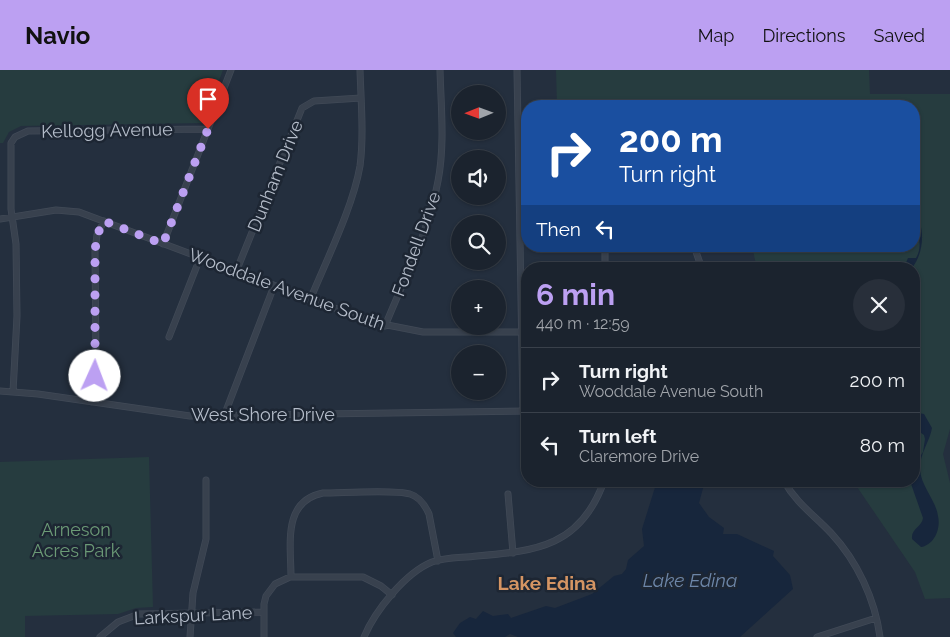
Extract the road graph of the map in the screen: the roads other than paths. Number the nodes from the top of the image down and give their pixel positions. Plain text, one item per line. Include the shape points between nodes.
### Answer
1 (231, 70) edge
2 (360, 70) edge
3 (440, 70) edge
4 (517, 70) edge
5 (361, 98) junction
6 (208, 129) junction
7 (519, 182) joint
8 (12, 217) junction
9 (0, 219) edge
10 (104, 221) junction
11 (163, 244) junction
12 (200, 258) junction
13 (236, 272) junction
14 (521, 282) edge
15 (274, 286) junction
16 (310, 300) junction
17 (385, 326) junction
18 (521, 332) edge
19 (169, 337) dead end
20 (0, 391) edge
21 (13, 392) junction
22 (92, 402) junction
23 (521, 411) edge
24 (224, 416) junction
25 (206, 480) dead end
26 (601, 487) edge
27 (788, 487) edge
28 (508, 494) dead end
29 (513, 553) junction
30 (438, 560) junction
31 (291, 577) junction
32 (392, 595) junction
33 (263, 612) junction
34 (192, 613) junction
35 (876, 618) junction
36 (100, 637) edge
37 (190, 637) edge
38 (264, 637) edge
39 (364, 637) edge
40 (817, 637) edge
41 (880, 637) edge

1 - 6 street
2 - 5 street
3 - 17 street, Fondell Drive via 442,136 438,182 425,225
4 - 7 street
5 - 13 street, Dunham Drive via 314,101 302,108
5 - 16 street via 361,152 356,183
6 - 8 street, Kellogg Avenue via 28,131 11,142
6 - 11 street
7 - 14 street
8 - 9 street, Wooddale Avenue South
8 - 10 street, Wooddale Avenue South via 68,210
8 - 21 street via 16,244 17,316
10 - 11 street, Wooddale Avenue South
10 - 22 street via 95,243 96,362
11 - 12 street, Wooddale Avenue South
12 - 13 street, Wooddale Avenue South
12 - 19 street
13 - 15 street, Wooddale Avenue South
15 - 16 street, Wooddale Avenue South
15 - 24 street
16 - 17 street, Wooddale Avenue South
17 - 18 street, Wooddale Avenue South via 449,333
20 - 21 street, West Shore Drive
21 - 22 street, West Shore Drive
22 - 24 street, West Shore Drive via 190,416
23 - 24 street, West Shore Drive
25 - 34 street via 206,539 193,593
26 - 29 street via 594,504 576,526 542,547
27 - 35 street via 798,502 831,532 854,564
28 - 29 street
29 - 30 street
30 - 31 street via 428,514 422,501 416,497 402,493 323,493 300,504 292,519
30 - 32 street via 412,574
31 - 32 street via 363,577
31 - 33 street via 282,579 270,590
32 - 39 street via 375,615
33 - 34 street, Larkspur Lane
33 - 38 street
34 - 36 street, Larkspur Lane via 128,617
34 - 37 street
35 - 40 street
35 - 41 street

